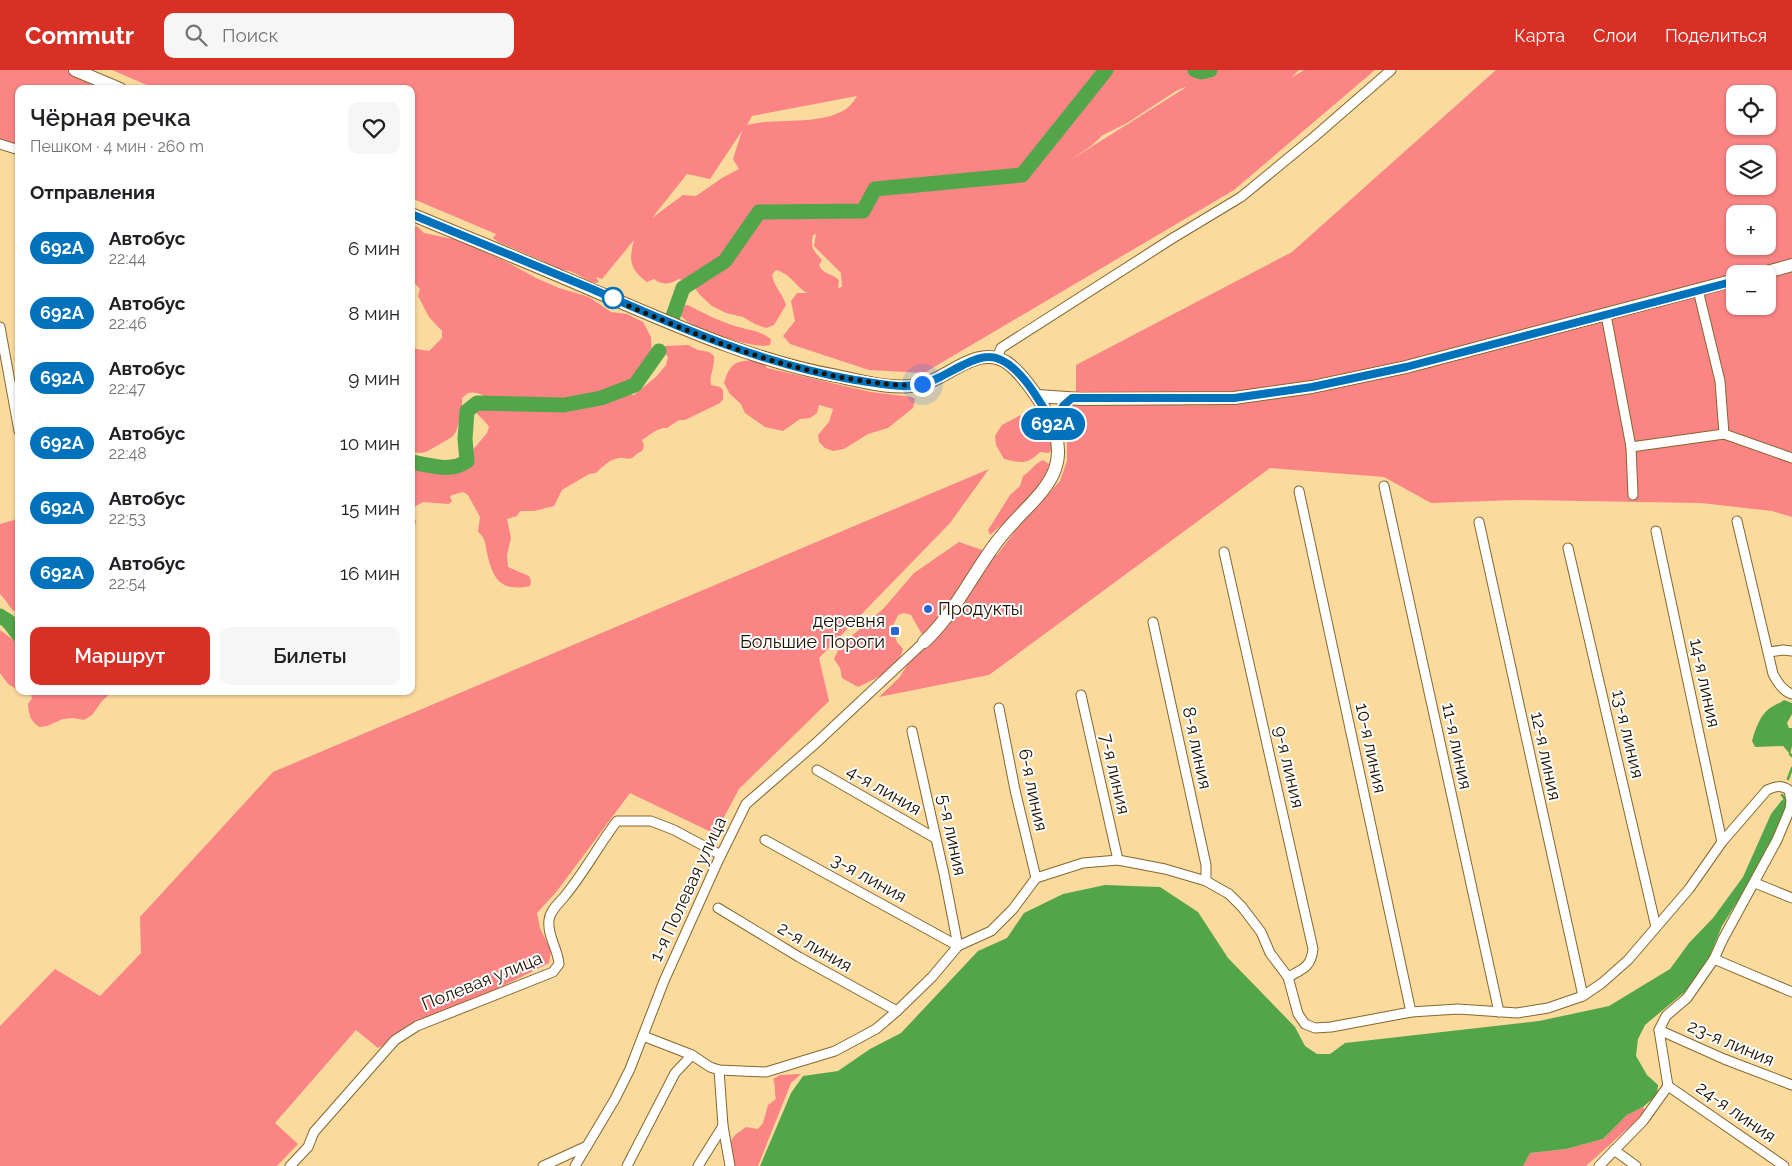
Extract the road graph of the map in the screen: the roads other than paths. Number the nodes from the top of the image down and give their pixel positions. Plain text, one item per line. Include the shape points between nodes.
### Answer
1 (75, 70) edge
2 (1391, 70) edge
3 (101, 85) edge
4 (0, 144) edge
5 (15, 149) edge
6 (415, 216) edge
7 (1792, 265) edge
8 (1776, 270) edge
9 (1726, 282) edge
10 (1698, 290) junction
11 (1606, 315) junction
12 (0, 327) edge
13 (997, 358) junction
14 (1037, 396) junction
15 (1072, 398) junction
16 (15, 409) edge
17 (1053, 424) junction
18 (1724, 434) junction
19 (1631, 447) junction
20 (1792, 458) edge
21 (1384, 486) dead end
22 (1299, 491) dead end
23 (1633, 495) dead end
24 (1737, 521) dead end
25 (1478, 522) dead end
26 (1656, 531) dead end
27 (1568, 548) dead end
28 (1224, 552) dead end
29 (1152, 622) dead end
30 (924, 642) joint
31 (1792, 651) edge
32 (1769, 652) junction
33 (1792, 694) edge
34 (1081, 695) dead end
35 (1000, 708) dead end
36 (912, 731) dead end
37 (817, 770) dead end
38 (1791, 788) edge
39 (1791, 809) edge
40 (935, 838) junction
41 (765, 840) dead end
42 (1722, 842) junction
43 (721, 855) junction
44 (1118, 860) junction
45 (1036, 878) junction
46 (1206, 881) junction
47 (1754, 883) junction
48 (1792, 898) edge
49 (718, 908) dead end
50 (1656, 927) junction
51 (958, 946) junction
52 (1714, 960) junction
53 (1288, 976) junction
54 (1792, 992) edge
55 (1583, 996) junction
56 (897, 1012) junction
57 (1412, 1012) junction
58 (1499, 1012) junction
59 (1659, 1030) junction
60 (643, 1036) junction
61 (692, 1055) junction
62 (719, 1070) junction
63 (1792, 1085) edge
64 (1668, 1086) junction
65 (723, 1126) junction
66 (587, 1146) junction
67 (1614, 1150) junction
68 (290, 1166) edge
69 (542, 1166) edge
70 (575, 1166) edge
71 (627, 1166) edge
72 (698, 1166) edge
73 (730, 1166) edge
74 (1599, 1166) edge
75 (1636, 1166) edge
76 (1784, 1166) edge

1 - 3 street
2 - 13 street via 1314,138 1241,196 1017,337 1001,348
4 - 5 street
6 - 13 street via 684,329 782,364 834,376 906,386 934,380 982,357
7 - 8 street
9 - 10 street
10 - 11 street
10 - 18 street via 1720,380
11 - 15 street via 1406,367 1312,387 1234,398
11 - 19 street
12 - 16 street
13 - 14 street via 1011,366
14 - 15 street
14 - 17 street
15 - 17 street via 1063,406
17 - 30 street via 1059,450 1053,477 1004,532 952,609
18 - 19 street
18 - 20 street
19 - 23 street
21 - 58 street, 11-я линия
22 - 57 street, 10-я линия
24 - 32 street
25 - 55 street, 12-я линия
26 - 42 street, 14-я линия
27 - 50 street, 13-я линия
28 - 53 street, 9-я линия via 1314,949 1305,968
29 - 46 street, 8-я линия via 1206,865
30 - 43 street, 1-я Полевая улица via 816,744 746,804
31 - 32 street
32 - 33 street via 1773,674 1778,683
34 - 44 street, 7-я линия
35 - 45 street, 6-я линия
36 - 40 street, 5-я линия
37 - 40 street, 4-я линия
38 - 39 street
38 - 42 street via 1775,786 1767,790
39 - 47 street
40 - 51 street, 5-я линия
41 - 51 street, 3-я линия
42 - 50 street via 1689,889
43 - 60 street, 1-я Полевая улица
43 - 68 street, Полевая улица via 651,821 617,821 549,918 549,933 559,956 559,964 553,972 417,1026 395,1040 314,1132 308,1147
44 - 45 street via 1083,863
44 - 46 street
45 - 51 street via 991,931
46 - 53 street via 1229,894 1242,907
47 - 48 street
47 - 52 street
49 - 56 street, 2-я линия via 799,958
50 - 55 street via 1628,960
51 - 56 street
52 - 54 street
52 - 59 street via 1687,998 1666,1016
53 - 57 street via 1298,1014 1305,1024 1315,1028
55 - 58 street via 1548,1008
56 - 62 street via 876,1029 835,1051 766,1072
57 - 58 street
59 - 63 street, 23-я линия
59 - 64 street
60 - 61 street
60 - 66 street, 1-я Полевая улица via 616,1099
61 - 62 street
61 - 71 street via 676,1073
62 - 65 street
64 - 67 street via 1643,1121
64 - 76 street, 24-я линия
65 - 72 street
65 - 73 street
66 - 69 street
66 - 70 street, 1-я Полевая улица
67 - 74 street
67 - 75 street

